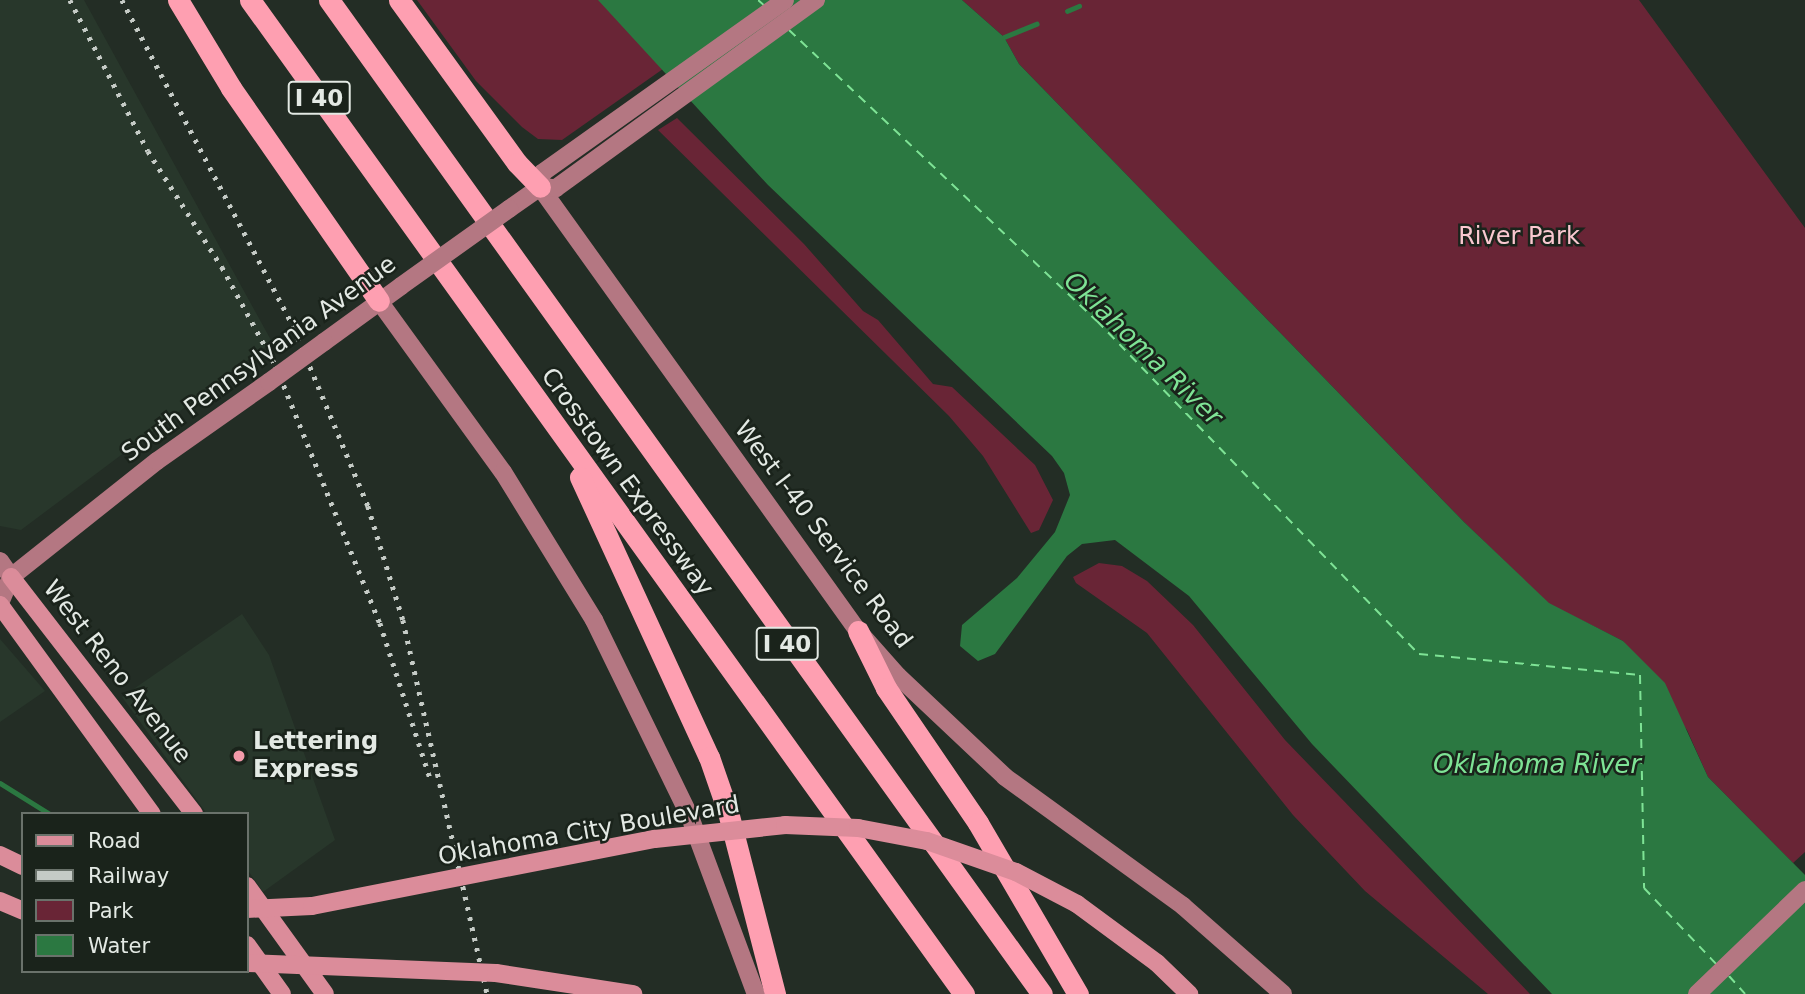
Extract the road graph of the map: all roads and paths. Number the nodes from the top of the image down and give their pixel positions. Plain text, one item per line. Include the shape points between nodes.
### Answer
1 (178, 0) edge
2 (250, 0) edge
3 (329, 0) edge
4 (399, 0) edge
5 (785, 0) edge
6 (817, 0) edge
7 (540, 187) junction
8 (379, 301) junction
9 (562, 436) junction
10 (0, 561) edge
11 (6, 577) edge
12 (0, 604) edge
13 (858, 631) junction
14 (151, 812) edge
15 (192, 812) edge
16 (0, 855) edge
17 (21, 865) edge
18 (248, 887) edge
19 (1805, 890) edge
20 (0, 901) edge
21 (248, 909) edge
22 (21, 910) edge
23 (248, 946) edge
24 (248, 963) edge
25 (282, 994) edge
26 (325, 994) edge
27 (633, 994) edge
28 (755, 994) edge
29 (775, 994) edge
30 (964, 994) edge
31 (1042, 994) edge
32 (1078, 994) edge
33 (1189, 994) edge
34 (1283, 994) edge
35 (1698, 994) edge

1 - 8 highway via 231,88
2 - 9 highway, Crosstown Expressway / I 40
3 - 31 highway, Crosstown Expressway / I 40
4 - 7 highway via 517,163
5 - 7 main road, South Pennsylvania Avenue via 542,173
6 - 7 main road, South Pennsylvania Avenue via 556,188
7 - 8 main road, South Pennsylvania Avenue, bridge
7 - 13 main road, West I-40 Service Road
8 - 11 main road, South Pennsylvania Avenue, bridge
8 - 28 main road via 503,472 594,620 690,817
9 - 29 highway via 709,757
9 - 30 highway, Crosstown Expressway / I 40
10 - 11 main road, West Reno Avenue
11 - 12 main road, South Pennsylvania Avenue
11 - 15 main road, West Reno Avenue
12 - 14 main road
13 - 32 highway via 886,688 978,823
13 - 34 main road, West I-40 Service Road via 942,721 1005,777 1183,906
16 - 17 main road
18 - 26 main road
19 - 35 main road
20 - 22 main road
21 - 33 main road, Oklahoma City Boulevard, bridge via 312,906 655,839 785,825 858,828 927,841 1016,872 1077,904 1157,963
23 - 25 main road
24 - 27 main road, bridge via 496,973

